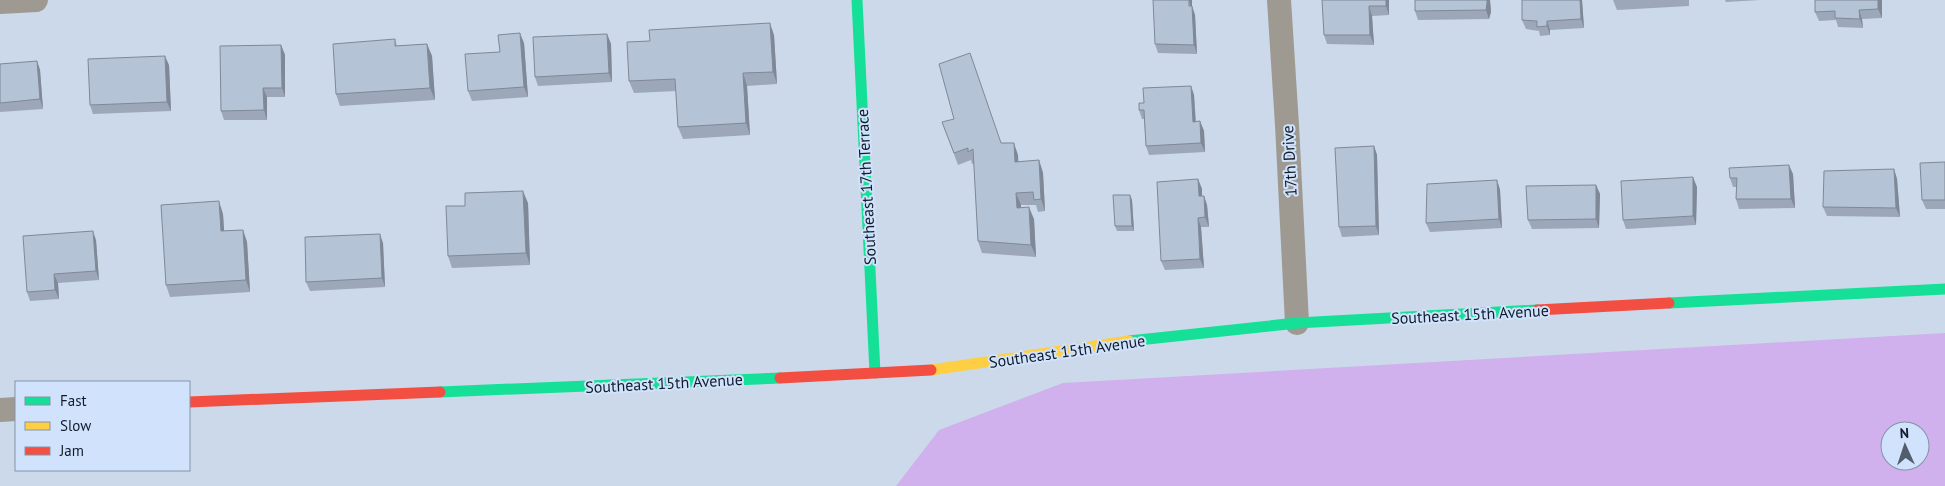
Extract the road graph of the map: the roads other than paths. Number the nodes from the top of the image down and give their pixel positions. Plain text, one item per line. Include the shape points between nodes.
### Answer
1 (36, 0) edge
2 (856, 0) edge
3 (1279, 0) edge
4 (0, 2) edge
5 (1945, 289) edge
6 (1297, 323) junction
7 (875, 373) junction
8 (190, 402) edge
9 (15, 409) edge
10 (0, 410) edge

1 - 4 street
2 - 7 street, Southeast 17th Terrace
3 - 6 street, 17th Drive
5 - 6 street, Southeast 15th Avenue
6 - 7 street, Southeast 15th Avenue via 1096,345 932,370
7 - 8 street, Southeast 15th Avenue
9 - 10 street

